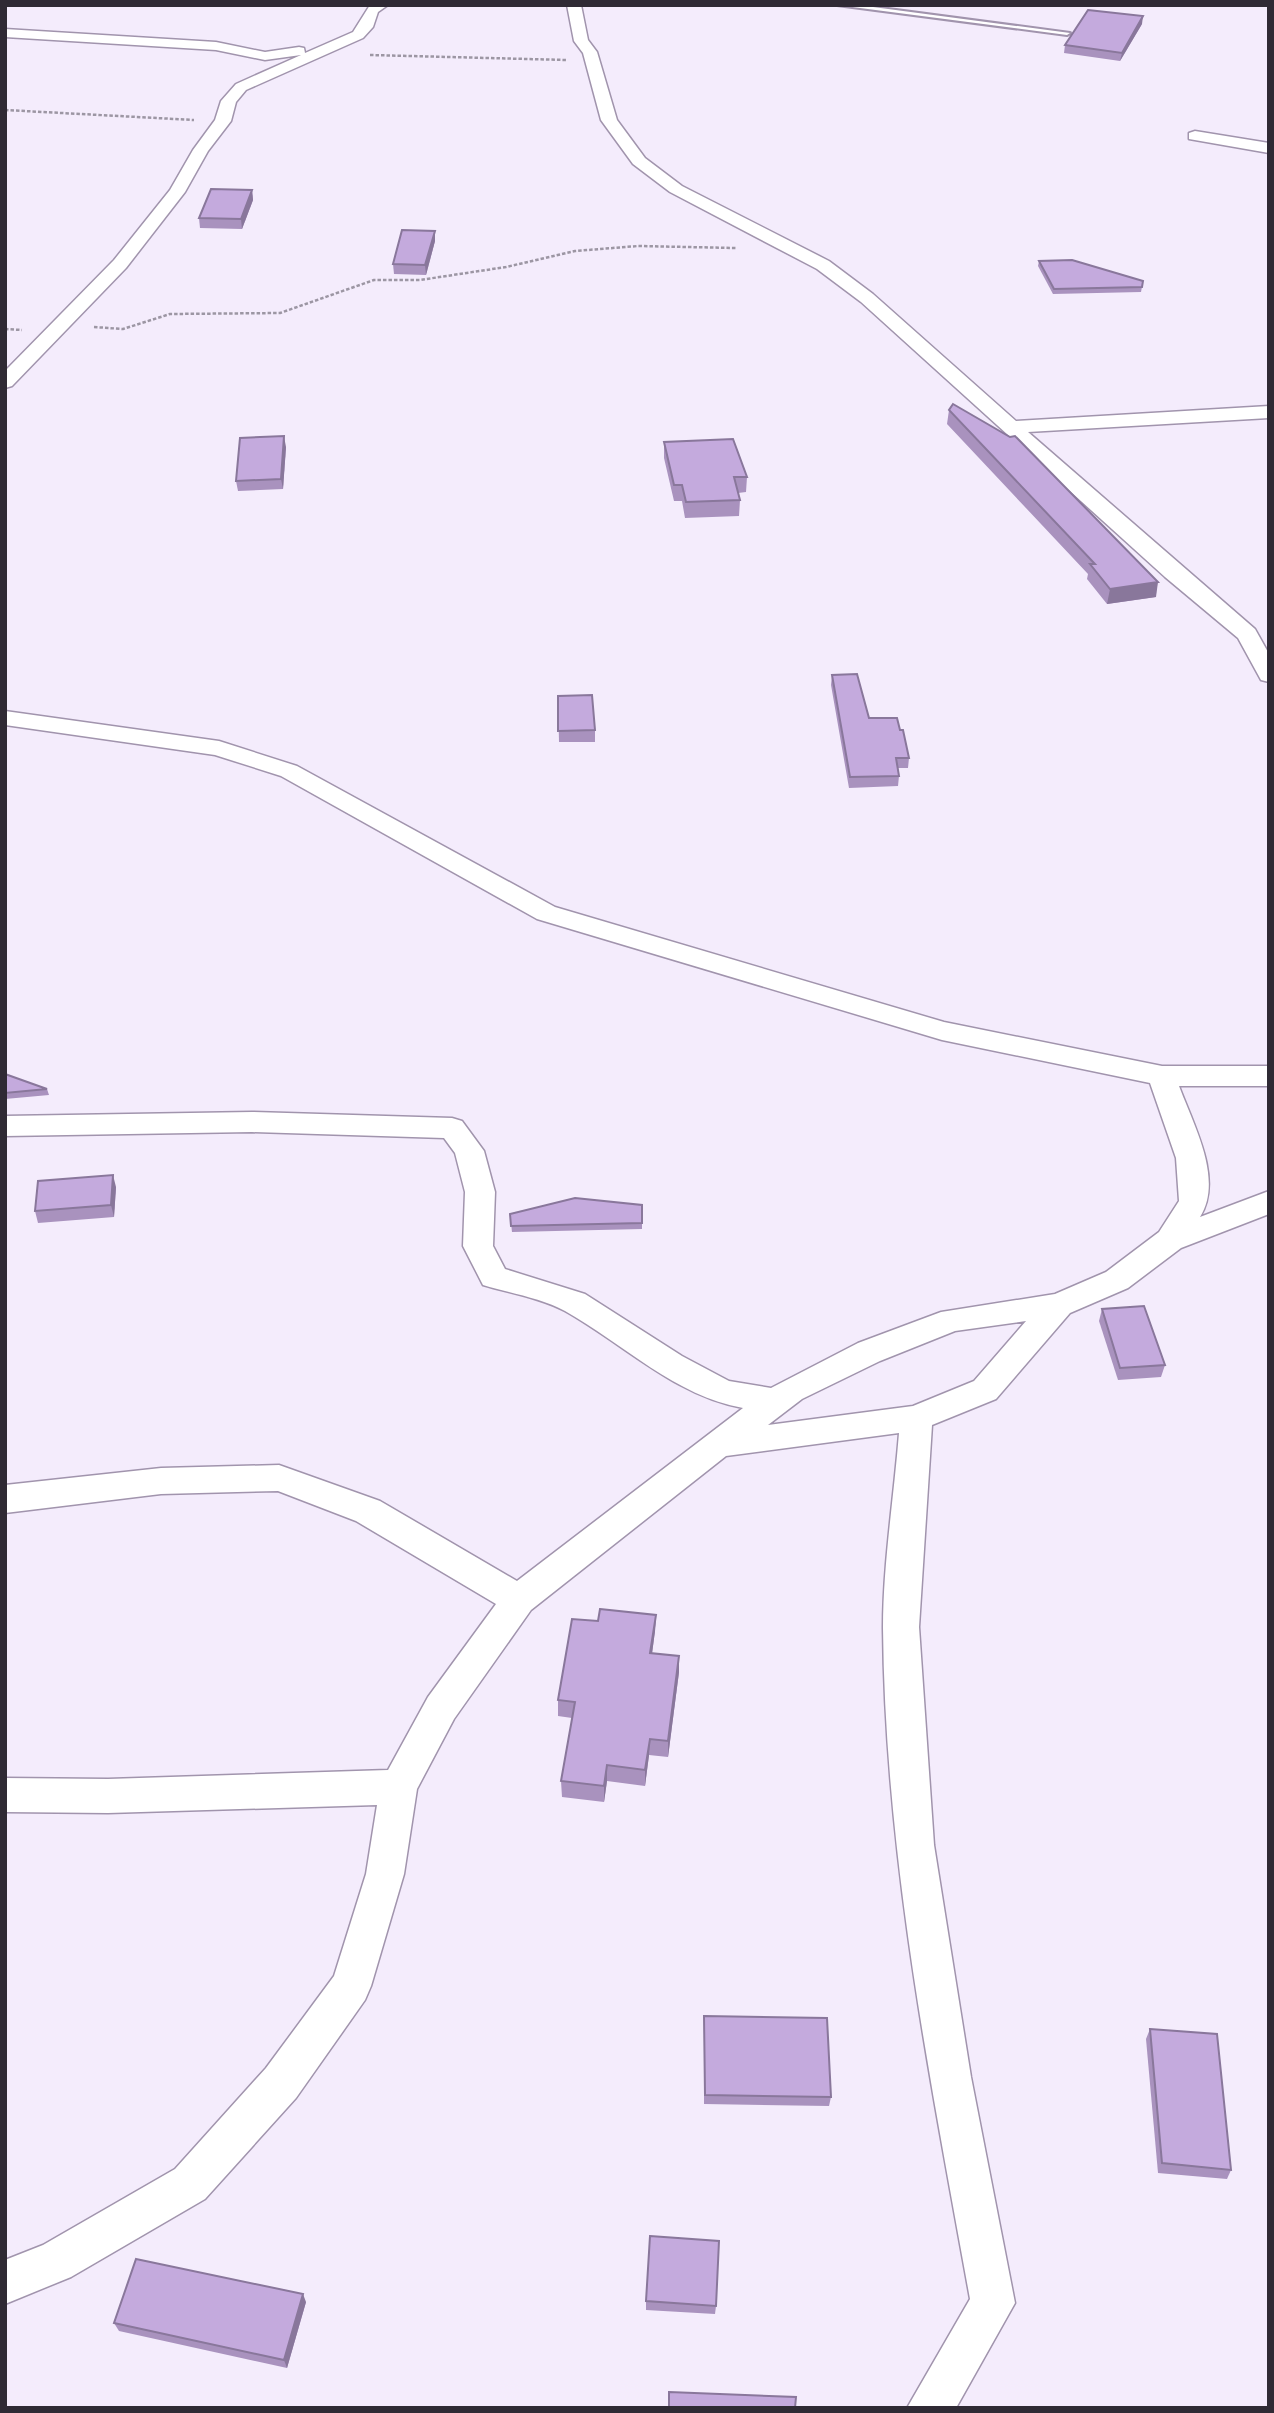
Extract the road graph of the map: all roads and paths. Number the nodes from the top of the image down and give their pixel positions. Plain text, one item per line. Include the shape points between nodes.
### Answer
1 (574, 5) edge
2 (840, 5) edge
3 (372, 8) edge
4 (5, 33) edge
5 (1067, 33) dead end
6 (344, 42) junction
7 (319, 53) junction
8 (593, 61) junction
9 (5, 110) edge
10 (223, 121) junction
11 (1195, 136) dead end
12 (1269, 148) edge
13 (800, 251) junction
14 (61, 326) junction
15 (5, 382) edge
16 (1269, 412) edge
17 (1012, 427) junction
18 (1269, 675) edge
19 (5, 718) edge
20 (1162, 1076) junction
21 (1269, 1076) edge
22 (5, 1126) edge
23 (1269, 1202) edge
24 (1170, 1240) junction
25 (1059, 1305) junction
26 (776, 1401) junction
27 (916, 1418) junction
28 (718, 1445) junction
29 (5, 1499) edge
30 (519, 1600) junction
31 (400, 1787) junction
32 (5, 1795) edge
33 (5, 2282) edge
34 (930, 2408) edge

1 - 8 street via 581,41
2 - 5 lane
3 - 6 street via 366,27
4 - 6 street via 216,46 265,57
6 - 7 street
7 - 8 path
7 - 10 street via 241,87 229,101
8 - 13 street via 609,120 639,161 676,189
9 - 10 path
10 - 14 street via 177,192 120,264
11 - 12 street
13 - 14 path via 695,246 575,251 420,280 374,280 280,313 170,314 123,328
13 - 17 street via 867,298
14 - 15 street
16 - 17 street
17 - 18 street via 1247,634
19 - 20 street via 219,748 289,771 546,913 942,1031
20 - 21 street
20 - 24 street via 1191,1158 1194,1202
22 - 26 street via 252,1122 452,1128 470,1151 480,1192 478,1246 494,1277 574,1302 671,1365 723,1392
23 - 24 street
24 - 25 street via 1117,1280
25 - 26 street via 952,1320 869,1352
25 - 27 street via 985,1390
26 - 28 street
27 - 28 street
27 - 34 street via 901,1628 915,1845 950,2077 993,2303
28 - 30 street
29 - 30 street via 161,1481 279,1478 368,1511
30 - 31 street via 441,1707
31 - 32 street
31 - 33 street via 385,1874 351,1986 281,2083 190,2185 56,2262

